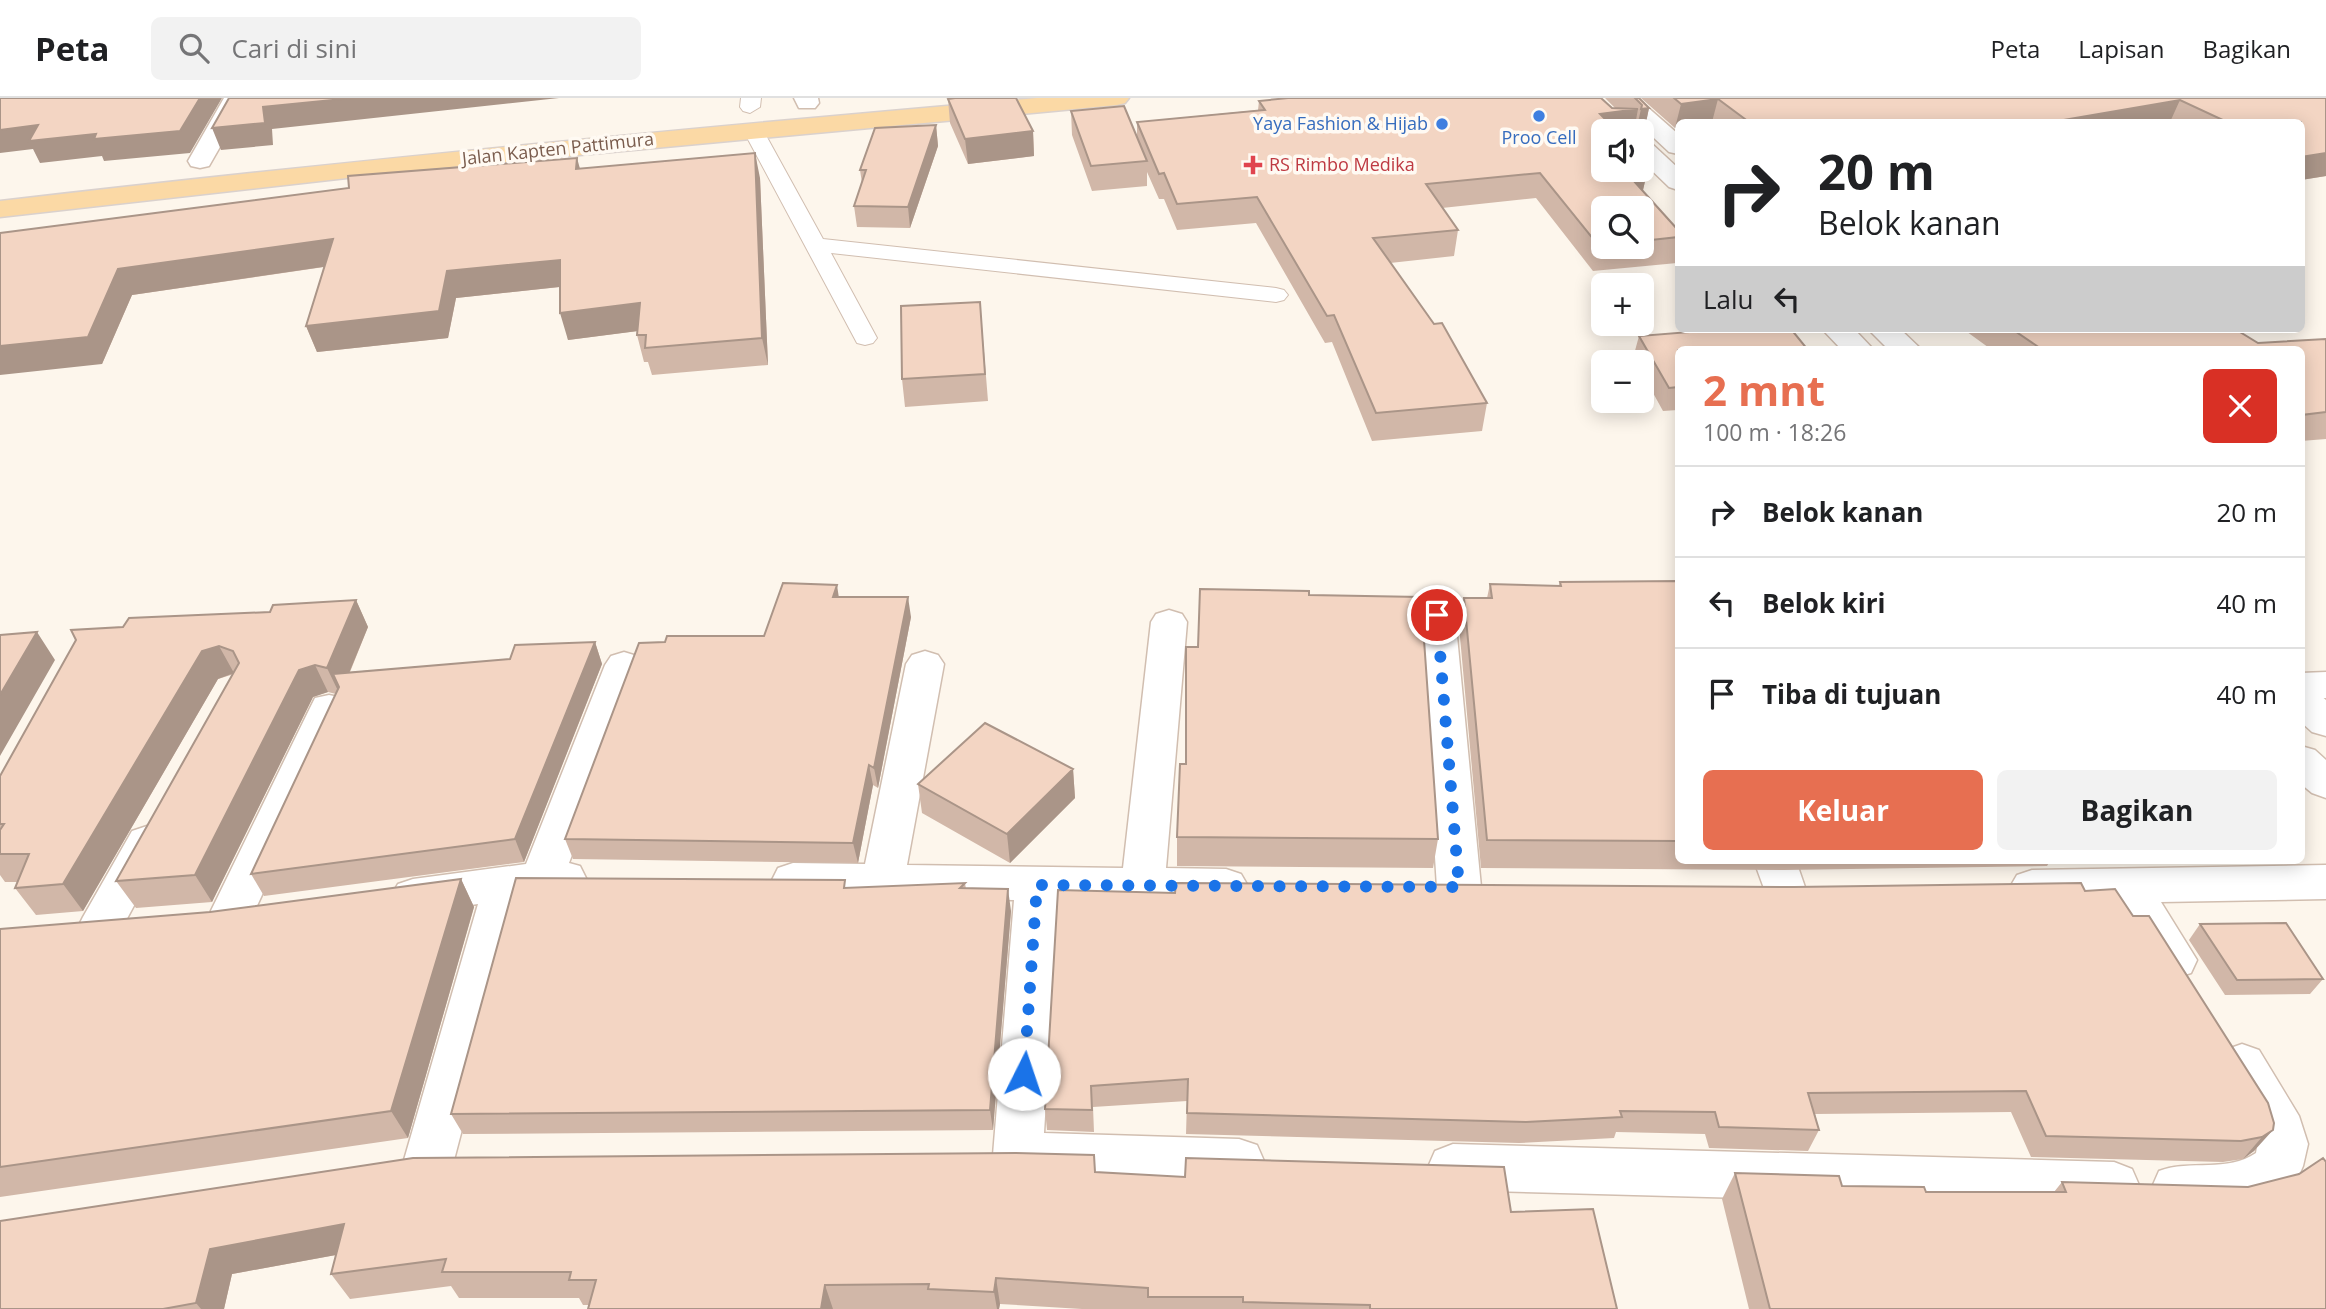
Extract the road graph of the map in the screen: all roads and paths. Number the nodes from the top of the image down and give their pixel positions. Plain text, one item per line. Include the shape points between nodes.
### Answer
1 (236, 98) edge
2 (860, 98) edge
3 (1117, 98) edge
4 (1623, 98) edge
5 (807, 100) edge
6 (751, 112) edge
7 (1675, 144) edge
8 (365, 145) dead end
9 (228, 158) dead end
10 (1654, 159) edge
11 (200, 161) junction
12 (174, 164) dead end
13 (1675, 179) edge
14 (0, 209) edge
15 (815, 245) junction
16 (1276, 295) dead end
17 (1841, 333) edge
18 (1888, 333) edge
19 (865, 338) dead end
20 (1855, 346) edge
21 (1902, 346) edge
22 (1437, 615) dead end
23 (1168, 622) dead end
24 (925, 664) dead end
25 (624, 665) dead end
26 (2326, 685) edge
27 (2305, 686) edge
28 (2305, 704) edge
29 (329, 708) edge
30 (2326, 723) edge
31 (2305, 764) edge
32 (2326, 783) edge
33 (166, 809) edge
34 (2072, 874) edge
35 (597, 878) edge
36 (524, 880) junction
37 (761, 880) edge
38 (883, 881) junction
39 (2326, 882) edge
40 (2126, 884) junction
41 (1037, 885) junction
42 (1143, 886) junction
43 (1267, 886) edge
44 (1459, 887) edge
45 (1999, 887) edge
46 (381, 900) edge
47 (429, 1162) edge
48 (1282, 1162) edge
49 (1406, 1166) edge

1 - 11 street
2 - 5 main road, Jalan Kapten Pattimura
3 - 6 main road, Jalan Kapten Pattimura
4 - 7 street
5 - 6 main road, Jalan Kapten Pattimura
6 - 8 main road, Jalan Kapten Pattimura
6 - 14 main road, Jalan Kapten Pattimura
6 - 15 lane
9 - 11 main road
10 - 13 street
11 - 12 main road
15 - 16 lane
15 - 19 lane
17 - 20 street
18 - 21 street
22 - 44 street
23 - 42 street
24 - 38 street
25 - 36 street
26 - 27 street
28 - 30 street
29 - 33 street via 209,922 80,931
31 - 32 street
34 - 40 street
34 - 45 street
35 - 36 street
36 - 46 street
36 - 47 street
37 - 38 street
38 - 41 street
39 - 40 street
40 - 49 street via 2275,1115 2283,1144 2278,1166 2255,1182 2223,1188
41 - 42 street
41 - 48 street via 998,1155
42 - 43 street

